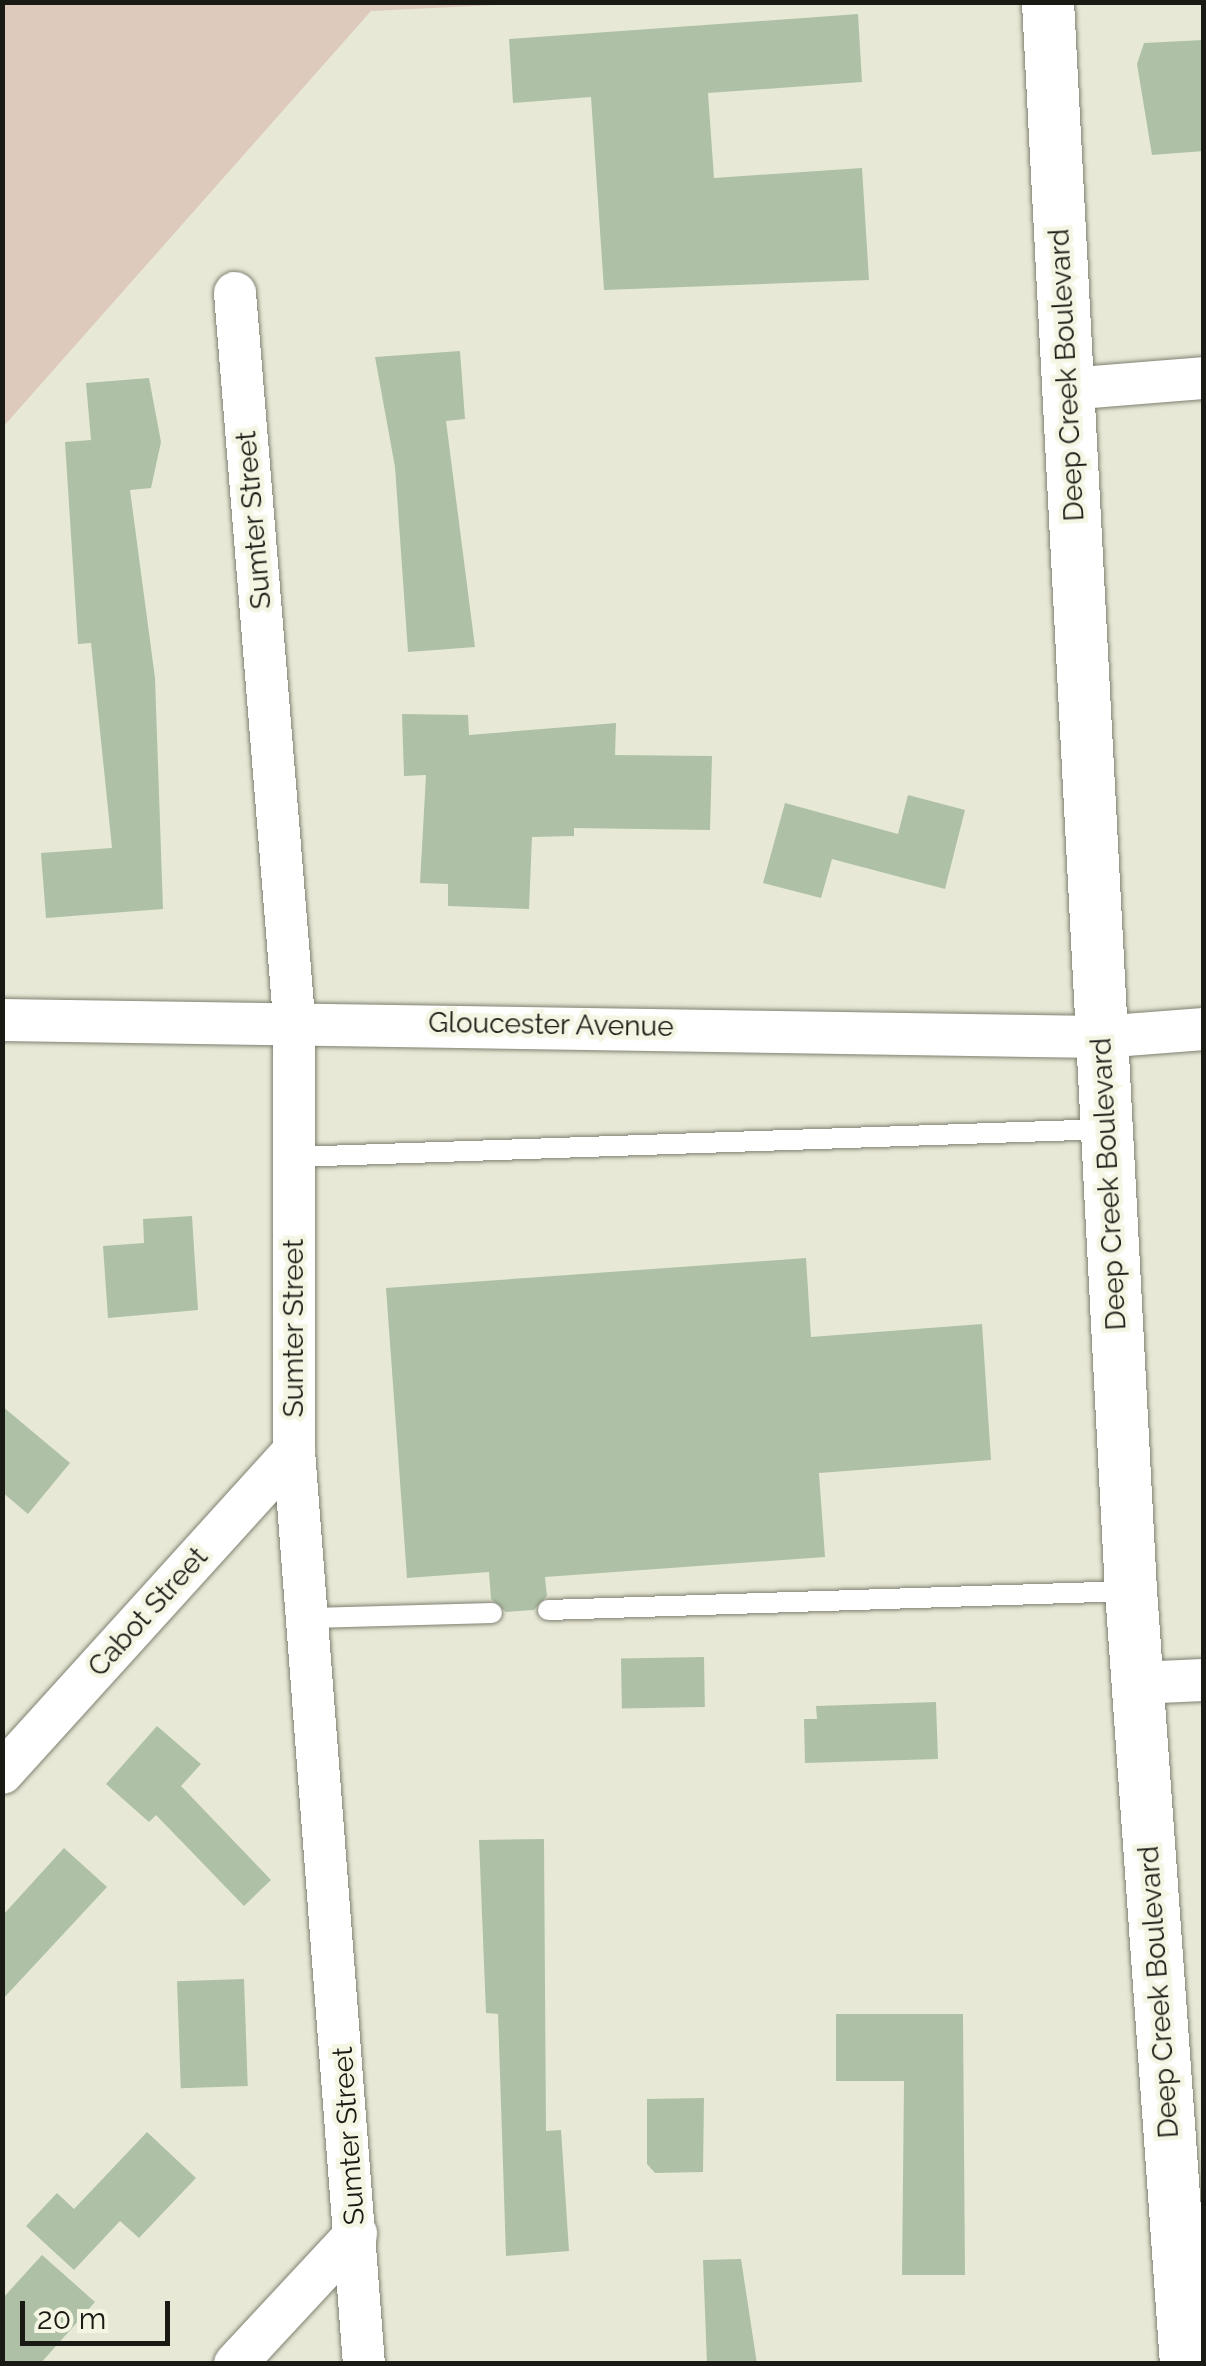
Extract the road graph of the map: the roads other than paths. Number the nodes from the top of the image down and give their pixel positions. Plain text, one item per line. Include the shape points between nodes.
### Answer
1 (1048, 2) edge
2 (235, 293) dead end
3 (1204, 378) edge
4 (1068, 389) junction
5 (294, 1019) junction
6 (2, 1020) edge
7 (1204, 1029) edge
8 (1100, 1037) junction
9 (1106, 1130) junction
10 (294, 1157) junction
11 (294, 1451) junction
12 (1131, 1592) junction
13 (548, 1610) dead end
14 (492, 1613) dead end
15 (312, 1618) junction
16 (1204, 1680) edge
17 (1137, 1683) junction
18 (2, 1773) edge
19 (1187, 2156) edge
20 (356, 2234) junction
21 (235, 2364) edge
22 (364, 2364) edge
23 (1186, 2364) edge

1 - 4 street, Deep Creek Boulevard
2 - 5 street, Sumter Street
3 - 4 street
4 - 8 street, Deep Creek Boulevard
5 - 6 street, Gloucester Avenue
5 - 8 street, Gloucester Avenue
5 - 10 street, Sumter Street
7 - 8 street, Gloucester Avenue
8 - 9 street, Deep Creek Boulevard
9 - 10 lane
9 - 12 street, Deep Creek Boulevard
10 - 11 street, Sumter Street
11 - 15 street, Sumter Street
11 - 18 street, Cabot Street
12 - 13 lane
12 - 17 street, Deep Creek Boulevard
14 - 15 lane
15 - 20 street, Sumter Street
16 - 17 street
17 - 19 street, Deep Creek Boulevard
19 - 23 street, Deep Creek Boulevard
20 - 21 street
20 - 22 street, Sumter Street

